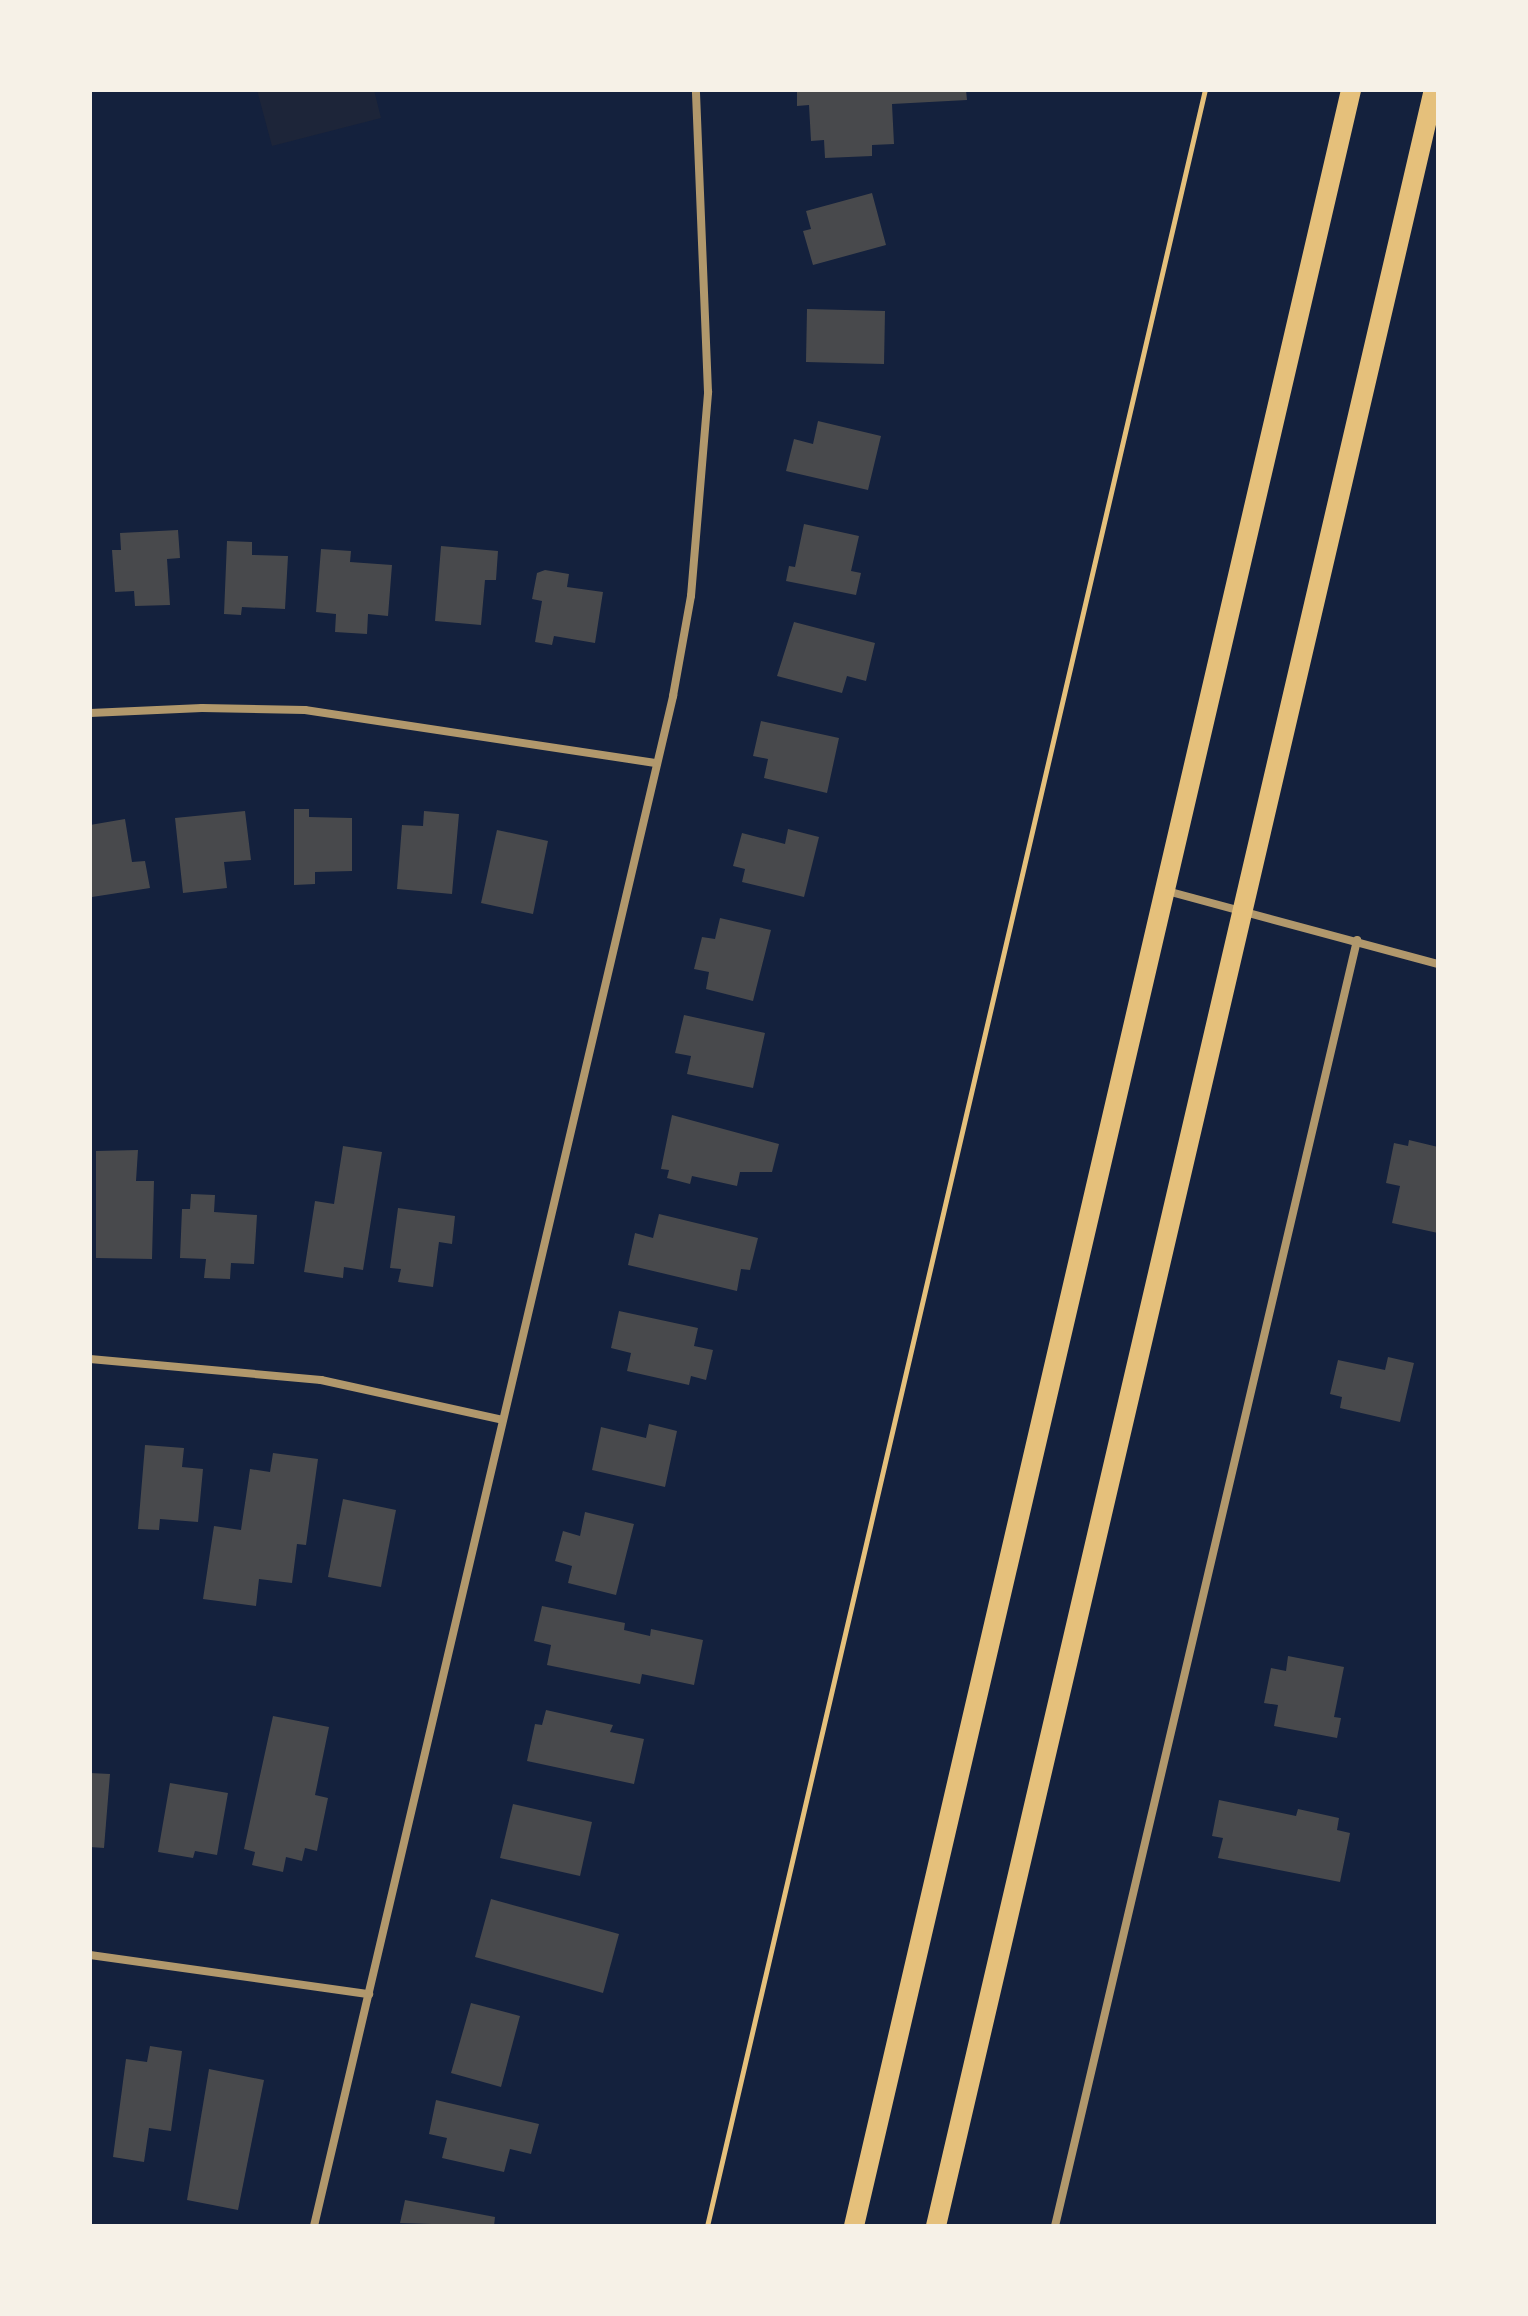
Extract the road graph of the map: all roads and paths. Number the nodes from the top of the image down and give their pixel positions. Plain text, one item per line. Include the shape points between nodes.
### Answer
1 (696, 90) edge
2 (1205, 90) edge
3 (1351, 90) edge
4 (1434, 90) edge
5 (90, 713) edge
6 (657, 763) junction
7 (1167, 891) junction
8 (1245, 912) junction
9 (1357, 940) junction
10 (1438, 964) edge
11 (90, 1359) edge
12 (503, 1420) junction
13 (90, 1955) edge
14 (369, 1994) junction
15 (314, 2226) edge
16 (707, 2226) edge
17 (854, 2226) edge
18 (936, 2226) edge
19 (1055, 2226) edge

1 - 6 street via 707,331 704,494 691,596
2 - 16 path
3 - 7 main road
4 - 8 main road
5 - 6 street via 305,710
6 - 12 street
7 - 8 street
7 - 17 main road
8 - 9 street
8 - 18 main road
9 - 10 street
9 - 19 street
11 - 12 street via 321,1380
12 - 14 street
13 - 14 street
14 - 15 street

